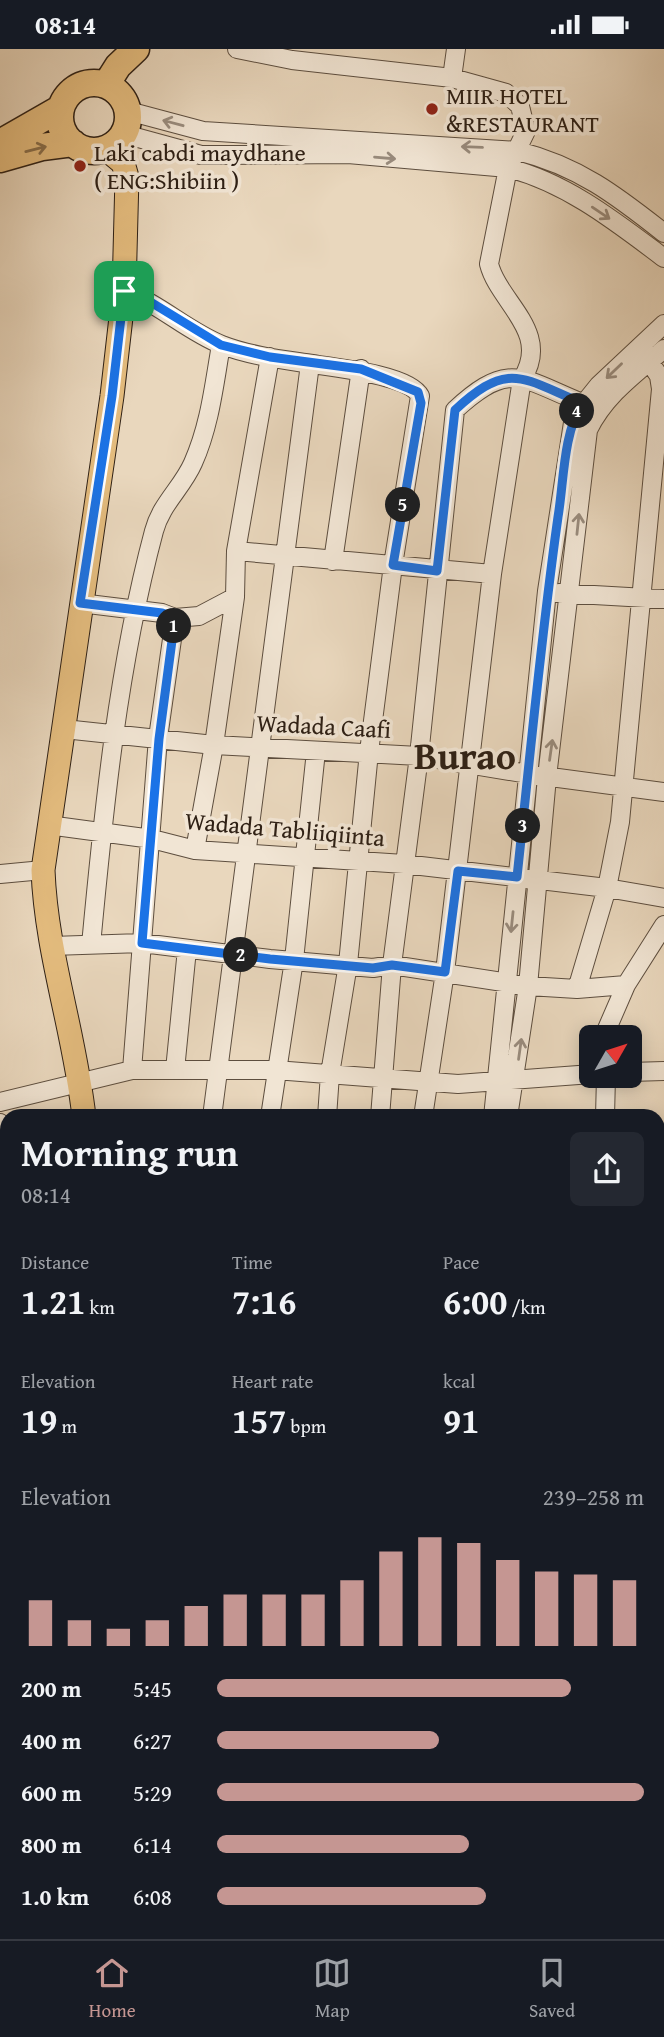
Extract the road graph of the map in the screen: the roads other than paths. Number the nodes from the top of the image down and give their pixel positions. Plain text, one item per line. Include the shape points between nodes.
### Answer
1 (237, 49) edge
2 (456, 49) edge
3 (119, 62) edge
4 (452, 78) junction
5 (61, 109) junction
6 (119, 131) junction
7 (203, 131) junction
8 (0, 143) edge
9 (73, 143) junction
10 (349, 146) junction
11 (518, 151) junction
12 (201, 155) junction
13 (0, 159) edge
14 (508, 168) junction
15 (664, 233) edge
16 (664, 258) edge
17 (124, 291) junction
18 (664, 324) edge
19 (221, 345) junction
20 (664, 349) edge
21 (645, 354) junction
22 (270, 357) junction
23 (310, 364) junction
24 (361, 369) junction
25 (522, 379) junction
26 (582, 403) junction
27 (236, 551) junction
28 (286, 557) junction
29 (333, 561) junction
30 (393, 565) junction
31 (437, 571) junction
32 (492, 574) junction
33 (547, 591) junction
34 (570, 594) junction
35 (643, 596) junction
36 (235, 597) junction
37 (664, 599) edge
38 (80, 603) junction
39 (133, 610) junction
40 (175, 618) junction
41 (64, 729) junction
42 (114, 734) junction
43 (159, 739) junction
44 (214, 745) junction
45 (259, 747) junction
46 (316, 751) junction
47 (369, 752) junction
48 (419, 756) junction
49 (468, 764) junction
50 (528, 775) junction
51 (547, 777) junction
52 (625, 787) junction
53 (664, 792) edge
54 (48, 825) junction
55 (102, 831) junction
56 (152, 839) junction
57 (195, 850) junction
58 (246, 852) junction
59 (305, 856) junction
60 (358, 860) junction
61 (404, 864) junction
62 (43, 870) junction
63 (458, 871) junction
64 (0, 874) edge
65 (517, 877) junction
66 (538, 881) junction
67 (607, 888) junction
68 (664, 898) edge
69 (663, 930) edge
70 (142, 943) junction
71 (91, 945) junction
72 (52, 946) junction
73 (187, 949) junction
74 (234, 954) junction
75 (294, 960) junction
76 (348, 964) junction
77 (392, 965) junction
78 (445, 972) junction
79 (506, 982) junction
80 (626, 985) junction
81 (528, 986) junction
82 (577, 989) junction
83 (609, 1025) edge
84 (132, 1070) junction
85 (175, 1070) junction
86 (275, 1070) junction
87 (216, 1071) junction
88 (664, 1071) edge
89 (642, 1072) edge
90 (330, 1075) junction
91 (579, 1076) edge
92 (385, 1079) junction
93 (507, 1081) junction
94 (426, 1082) junction
95 (82, 1085) junction
96 (606, 1089) edge
97 (0, 1102) edge
98 (84, 1109) edge
99 (213, 1109) edge
100 (271, 1109) edge
101 (328, 1109) edge
102 (381, 1109) edge
103 (424, 1109) edge
104 (496, 1109) edge
105 (509, 1109) edge
106 (605, 1109) edge

1 - 4 street
2 - 4 street
3 - 5 highway via 95,82 73,90
3 - 6 highway via 124,100
4 - 11 street via 506,93 520,106 526,131
5 - 8 highway
5 - 9 highway via 60,121
7 -> 6 street
6 - 9 highway via 83,149
6 - 12 street
6 - 17 main road via 127,177
7 - 10 street
7 - 12 street
13 -> 9 highway
11 -> 10 street
10 - 12 street
10 -> 14 street
11 - 14 street
11 - 15 street via 544,157 594,180
14 -> 16 street via 566,190
14 - 25 street via 489,264 525,324 530,357
17 - 19 street via 144,298
17 - 38 main road
18 - 21 street
19 - 22 street
19 - 39 street via 208,423 192,464 160,509
20 - 21 street
21 -> 26 street
34 -> 21 street via 588,430 598,409
21 - 35 street via 662,389
22 - 23 street
22 - 27 street
23 - 24 street
23 - 28 street
24 - 29 street
24 - 30 street via 412,387 420,396
25 - 26 street
25 - 31 street via 485,383 455,410
25 - 32 street
26 - 33 street via 574,416 568,448
27 - 28 street
27 - 36 street
28 - 29 street
28 - 45 street
29 - 30 street
30 - 31 street
30 - 47 street
31 - 32 street
31 - 48 street
32 - 49 street
33 - 34 street
33 - 50 street
34 - 35 street
51 -> 34 street
35 - 37 street
35 - 52 street
36 - 40 street via 199,616
36 - 44 street
38 - 39 street
38 - 41 main road
39 - 40 street
39 - 42 street
40 - 43 street
41 - 42 street, Wadada Caafi
41 - 54 main road
42 - 43 street, Wadada Caafi
42 - 55 street
43 - 44 street, Wadada Caafi
43 - 56 street
44 - 45 street, Wadada Caafi
44 - 57 street
45 - 46 street, Wadada Caafi
45 - 58 street
46 - 47 street, Wadada Caafi
46 - 59 street
47 - 48 street, Wadada Caafi
47 - 60 street
48 - 49 street, Wadada Caafi
48 - 61 street
49 - 50 street, Wadada Caafi
49 - 63 street
50 - 51 street, Wadada Caafi
50 - 65 street
51 - 52 street, Wadada Caafi
51 - 66 street
52 - 53 street, Wadada Caafi
52 - 67 street
54 - 55 street, Wadada Tabliiqiinta
54 - 62 main road
55 - 56 street, Wadada Tabliiqiinta
55 - 71 street
56 - 57 street, Wadada Tabliiqiinta
56 - 70 street
57 - 58 street, Wadada Tabliiqiinta
58 - 59 street, Wadada Tabliiqiinta
58 - 74 street
59 - 60 street, Wadada Tabliiqiinta
59 - 75 street
60 - 61 street, Wadada Tabliiqiinta
60 - 76 street
61 - 63 street, Wadada Tabliiqiinta
61 - 77 street
62 - 64 street
62 - 72 main road
63 - 65 street, Wadada Tabliiqiinta
63 - 78 street
65 - 66 street, Wadada Tabliiqiinta
65 -> 79 street
66 - 67 street, Wadada Tabliiqiinta
66 - 81 street
67 - 68 street, Wadada Tabliiqiinta
67 - 82 street
69 - 80 street
70 - 71 street
70 - 73 street
70 - 84 street
71 - 72 street
72 - 95 main road
73 - 74 street
73 - 85 street
74 - 75 street
74 - 87 street
75 - 76 street
75 - 86 street
76 - 77 street
76 - 90 street
77 - 78 street
77 - 92 street
78 - 79 street
78 - 94 street
79 - 81 street
79 - 93 street
80 - 82 street
80 - 83 street
81 - 82 street
93 -> 81 street
84 - 85 street
84 - 95 street
85 - 87 street
86 - 87 street
86 - 90 street
86 - 100 street
87 - 99 street
88 - 89 street
90 - 92 street
90 - 101 street
91 - 93 street
92 - 94 street
92 - 102 street
93 - 94 street
93 - 104 street
93 - 105 street
94 - 103 street
95 - 97 street
95 - 98 main road
96 - 106 street

